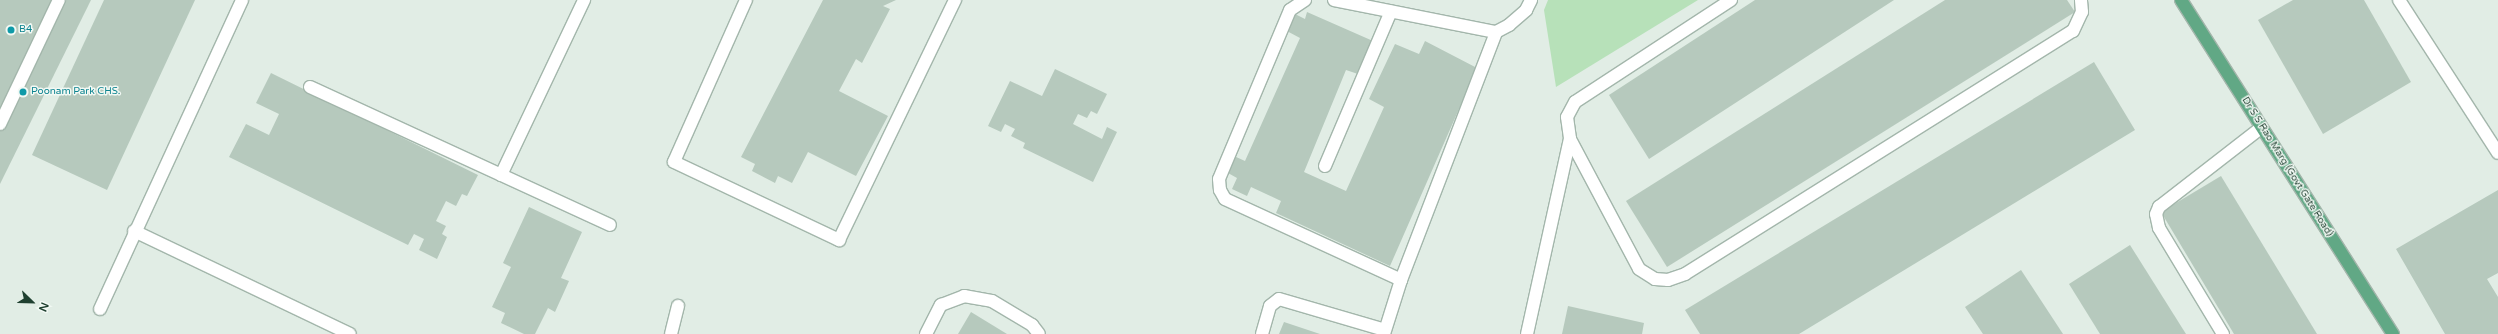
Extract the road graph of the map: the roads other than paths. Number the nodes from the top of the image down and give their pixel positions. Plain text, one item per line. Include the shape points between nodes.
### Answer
1 (59, 0) edge
2 (242, 0) edge
3 (584, 0) edge
4 (746, 0) edge
5 (955, 0) edge
6 (1305, 0) edge
7 (1334, 0) edge
8 (1531, 0) edge
9 (1730, 0) edge
10 (2081, 0) edge
11 (2181, 0) edge
12 (2399, 0) edge
13 (1391, 11) junction
14 (1496, 32) junction
15 (310, 87) dead end
16 (0, 124) edge
17 (2262, 127) junction
18 (1570, 139) junction
19 (2498, 153) edge
20 (1325, 166) dead end
21 (501, 175) junction
22 (610, 225) dead end
23 (134, 231) junction
24 (1401, 280) junction
25 (678, 306) dead end
26 (100, 309) dead end
27 (1385, 332) edge
28 (350, 334) edge
29 (671, 334) edge
30 (926, 334) edge
31 (1039, 334) edge
32 (1262, 334) edge
33 (1527, 334) edge
34 (2224, 334) edge
35 (2393, 334) edge

1 - 16 street
2 - 23 street
3 - 21 street
4 - 5 street via 674,162 839,240
6 - 24 street via 1290,10 1219,179 1220,190 1225,199
7 - 13 street
8 - 14 street via 1526,10 1509,26
9 - 18 street via 1575,102 1567,117
10 - 18 street via 2082,12 2072,30 1685,274 1668,280 1655,279 1639,269
11 - 17 main road, Dr S S Rao Marg (Govt Gate Road)
12 - 19 street
13 - 14 street
13 - 20 street
14 - 24 street
15 - 21 street
17 - 34 street via 2159,207 2156,214 2159,228
17 - 35 main road, Dr S S Rao Marg (Govt Gate Road)
18 - 33 street
21 - 22 street
23 - 26 street
23 - 28 street
24 - 27 street
25 - 29 street
27 - 32 street via 1279,299 1270,306
30 - 31 street via 941,305 964,296 992,301 1032,325

